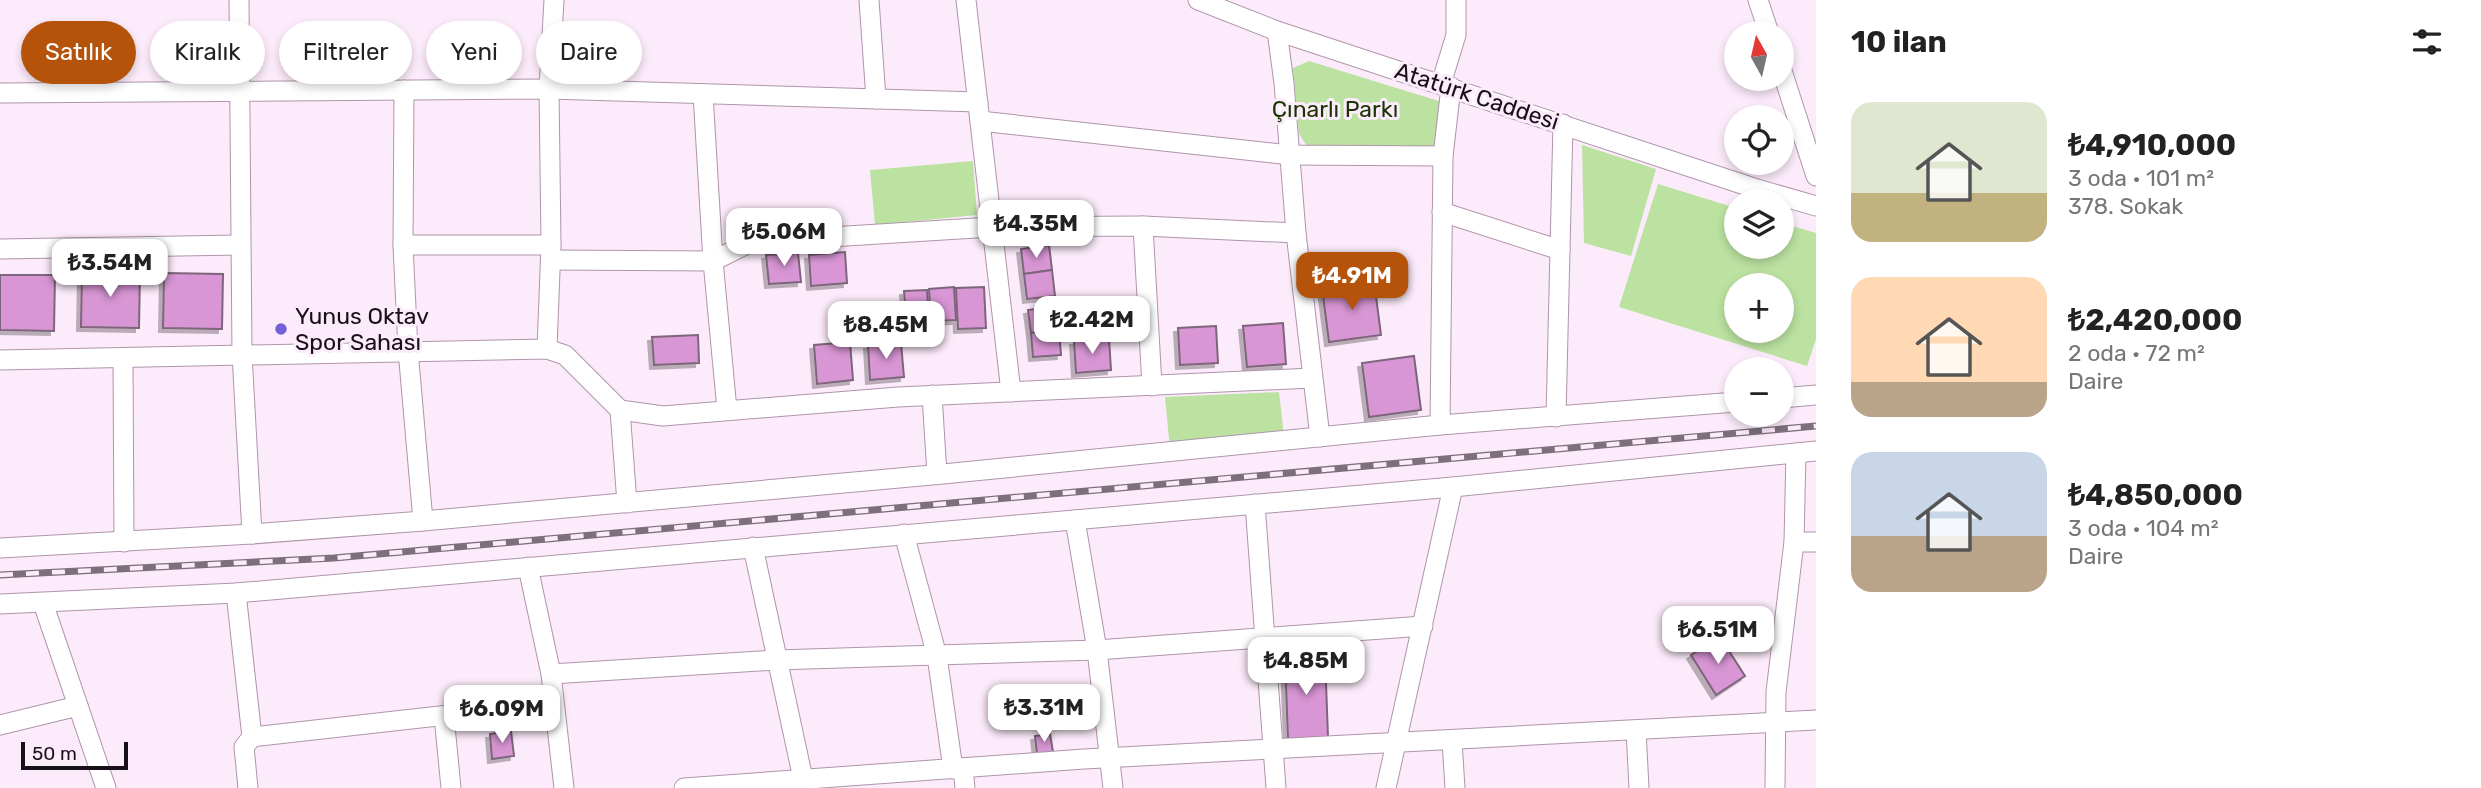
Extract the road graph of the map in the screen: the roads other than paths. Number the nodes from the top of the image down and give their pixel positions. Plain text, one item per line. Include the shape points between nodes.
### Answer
1 (239, 0) edge
2 (554, 0) edge
3 (869, 0) edge
4 (966, 0) edge
5 (1456, 0) edge
6 (1758, 0) edge
7 (1208, 2) edge
8 (1765, 21) edge
9 (1277, 32) junction
10 (1446, 85) junction
11 (549, 89) junction
12 (404, 90) junction
13 (240, 91) junction
14 (1788, 91) edge
15 (0, 93) edge
16 (703, 94) junction
17 (876, 99) junction
18 (979, 112) junction
19 (1563, 124) junction
20 (1290, 155) junction
21 (1443, 156) junction
22 (1816, 176) edge
23 (1816, 186) edge
24 (1758, 188) junction
25 (1816, 205) edge
26 (1442, 212) junction
27 (1143, 226) junction
28 (992, 227) junction
29 (1296, 233) junction
30 (240, 245) junction
31 (403, 245) junction
32 (0, 249) edge
33 (1560, 250) junction
34 (551, 253) junction
35 (713, 261) junction
36 (547, 349) junction
37 (408, 350) junction
38 (242, 354) junction
39 (123, 359) junction
40 (0, 360) edge
41 (1312, 378) junction
42 (1152, 386) junction
43 (1011, 392) junction
44 (932, 395) junction
45 (1816, 395) edge
46 (1794, 397) edge
47 (1724, 403) edge
48 (620, 410) junction
49 (727, 410) junction
50 (1556, 417) junction
51 (1440, 425) junction
52 (1320, 437) junction
53 (1816, 451) edge
54 (1796, 453) junction
55 (937, 474) junction
56 (1453, 487) junction
57 (626, 503) junction
58 (1255, 504) junction
59 (1075, 520) junction
60 (423, 521) junction
61 (252, 534) junction
62 (904, 534) junction
63 (124, 542) junction
64 (1794, 542) junction
65 (1816, 542) edge
66 (753, 547) junction
67 (0, 548) edge
68 (528, 567) junction
69 (236, 593) junction
70 (43, 603) junction
71 (0, 604) edge
72 (1423, 626) junction
73 (1267, 638) junction
74 (1097, 650) junction
75 (937, 656) junction
76 (776, 660) junction
77 (551, 674) junction
78 (554, 703) junction
79 (78, 706) junction
80 (444, 716) junction
81 (1816, 720) edge
82 (1776, 722) junction
83 (0, 725) edge
84 (1636, 730) junction
85 (252, 737) junction
86 (1452, 741) junction
87 (1396, 744) junction
88 (1273, 750) junction
89 (1110, 758) junction
90 (960, 775) edge
91 (804, 784) edge
92 (106, 788) edge
93 (247, 788) edge
94 (451, 788) edge
95 (564, 788) edge
96 (684, 788) edge
97 (1113, 788) edge
98 (1276, 788) edge
99 (1386, 788) edge
100 (1455, 788) edge
101 (1639, 788) edge
102 (1774, 788) edge

1 - 13 street
2 - 11 street
3 - 17 street
4 - 18 street
5 - 10 street via 1456,35
6 - 8 street
7 - 9 street, Atatürk Caddesi
9 - 10 street, Atatürk Caddesi
9 - 20 street
10 - 19 street, Atatürk Caddesi
10 - 21 street
11 - 12 street
11 - 16 street
11 - 34 street
12 - 13 street
12 - 31 street
13 - 15 street
13 - 30 street
14 - 22 street
16 - 17 street
16 - 35 street
17 - 18 street
18 - 20 street
18 - 28 street
19 - 24 street, Atatürk Caddesi
19 - 33 street
20 - 21 street
20 - 29 street
21 - 26 street
23 - 24 street
24 - 25 street, Atatürk Caddesi
26 - 33 street
26 - 51 street
27 - 28 street
27 - 29 street
27 - 42 street
28 - 35 street via 751,242
28 - 43 street
29 - 41 street
30 - 32 street
30 - 38 street
31 - 34 street
31 - 37 street
33 - 50 street
34 - 35 street
34 - 36 street
35 - 49 street
36 - 37 street
36 - 48 street via 565,355
37 - 38 street
37 - 60 street
38 - 39 street
38 - 61 street
39 - 40 street
39 - 63 street
41 - 42 street
41 - 52 street
42 - 43 street
43 - 44 street
44 - 49 street
44 - 55 street
45 - 46 street
47 - 50 street
48 - 49 street via 663,415
48 - 57 street
50 - 51 street
51 - 52 street
52 - 55 street
53 - 54 street
54 - 56 street
54 - 64 street
55 - 57 street
56 - 58 street
56 - 72 street
57 - 60 street
58 - 59 street
58 - 73 street
59 - 62 street
59 - 74 street
60 - 61 street
61 - 63 street
62 - 66 street
62 - 75 street
63 - 67 street
64 - 65 street
64 - 82 street
66 - 68 street
66 - 76 street
68 - 69 street
68 - 77 street
69 - 70 street
69 - 85 street
70 - 71 street
70 - 79 street
72 - 73 street
72 - 87 street
73 - 74 street
73 - 88 street
74 - 75 street
74 - 89 street
75 - 76 street
75 - 90 street
76 - 77 street
76 - 91 street
77 - 78 street
78 - 80 street
78 - 95 street
79 - 83 street
79 - 92 street
80 - 85 street
80 - 94 street
81 - 82 street
82 - 84 street
82 - 102 street
84 - 86 street
84 - 101 street
85 - 93 street via 243,747
86 - 87 street
86 - 100 street
87 - 88 street
87 - 99 street
88 - 89 street
88 - 98 street
89 - 90 street
89 - 97 street
90 - 91 street
91 - 96 street

